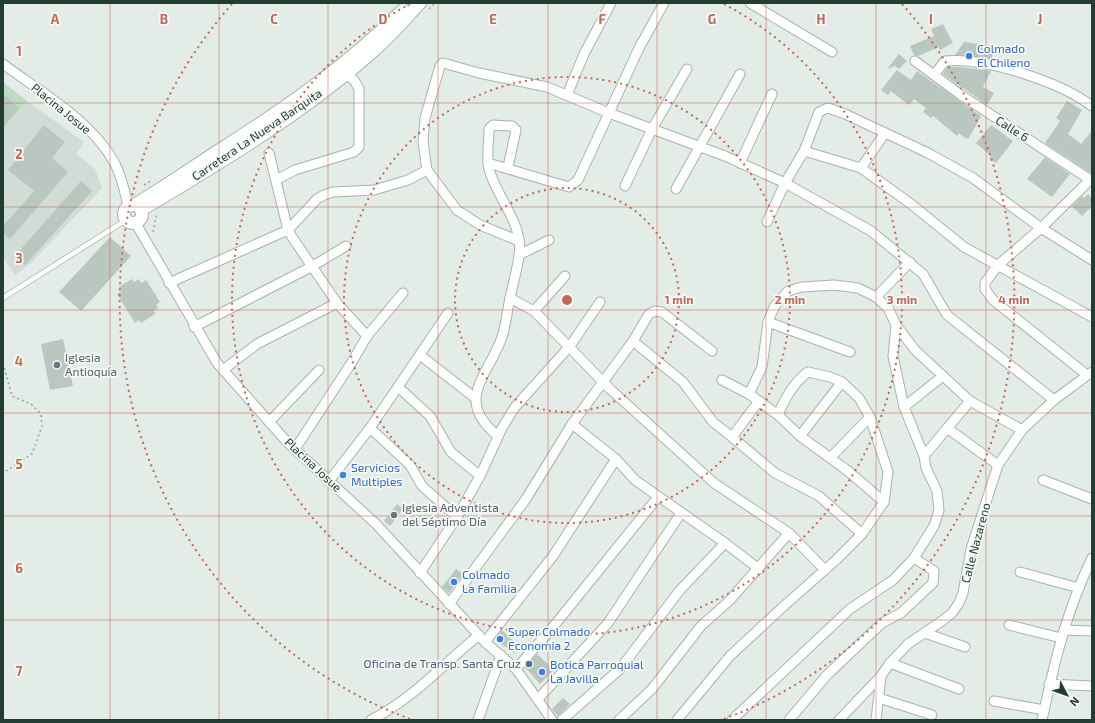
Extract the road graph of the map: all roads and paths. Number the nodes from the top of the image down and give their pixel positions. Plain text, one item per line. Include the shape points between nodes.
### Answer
1 (410, 3) edge
2 (420, 3) edge
3 (611, 3) edge
4 (664, 3) edge
5 (750, 3) edge
6 (368, 50) junction
7 (832, 52) dead end
8 (915, 61) dead end
9 (3, 64) edge
10 (687, 69) dead end
11 (345, 74) junction
12 (740, 74) dead end
13 (934, 75) junction
14 (772, 94) dead end
15 (567, 95) junction
16 (1092, 106) edge
17 (609, 113) junction
18 (652, 129) junction
19 (885, 133) junction
20 (701, 147) junction
21 (804, 151) junction
22 (269, 153) dead end
23 (488, 163) junction
24 (740, 163) junction
25 (508, 167) junction
26 (861, 168) junction
27 (427, 170) junction
28 (276, 180) junction
29 (1091, 180) edge
30 (785, 183) junction
31 (625, 186) dead end
32 (676, 189) dead end
33 (134, 207) junction
34 (159, 210) dead end
35 (130, 221) junction
36 (767, 222) dead end
37 (1041, 228) junction
38 (288, 230) junction
39 (153, 237) dead end
40 (550, 240) dead end
41 (520, 241) junction
42 (346, 246) dead end
43 (520, 255) junction
44 (1092, 260) edge
45 (910, 262) junction
46 (998, 265) junction
47 (311, 267) junction
48 (565, 276) dead end
49 (169, 283) junction
50 (403, 293) dead end
51 (876, 296) junction
52 (3, 298) edge
53 (510, 298) junction
54 (600, 302) dead end
55 (337, 303) junction
56 (534, 311) junction
57 (448, 313) dead end
58 (1092, 317) edge
59 (768, 322) junction
60 (896, 326) junction
61 (194, 327) junction
62 (367, 336) junction
63 (633, 341) junction
64 (570, 346) junction
65 (712, 350) dead end
66 (850, 352) dead end
67 (420, 355) junction
68 (3, 363) edge
69 (223, 370) junction
70 (319, 370) dead end
71 (1090, 374) edge
72 (943, 376) junction
73 (603, 380) junction
74 (722, 380) dead end
75 (842, 382) junction
76 (398, 387) junction
77 (750, 394) junction
78 (475, 398) junction
79 (1054, 400) junction
80 (759, 401) junction
81 (970, 401) junction
82 (904, 407) junction
83 (778, 415) junction
84 (870, 417) junction
85 (269, 422) junction
86 (572, 424) junction
87 (370, 428) junction
88 (947, 428) junction
89 (1022, 430) junction
90 (498, 436) junction
91 (800, 436) junction
92 (732, 437) junction
93 (295, 449) junction
94 (924, 456) junction
95 (831, 457) junction
96 (616, 459) junction
97 (998, 465) junction
98 (3, 473) edge
99 (480, 476) junction
100 (1043, 480) dead end
101 (330, 481) junction
102 (658, 497) junction
103 (1092, 499) edge
104 (884, 502) junction
105 (681, 512) junction
106 (457, 517) junction
107 (789, 534) junction
108 (862, 534) junction
109 (725, 543) junction
110 (914, 558) junction
111 (1092, 558) edge
112 (758, 569) junction
113 (825, 570) junction
114 (1020, 572) dead end
115 (420, 573) junction
116 (1088, 576) edge
117 (1079, 588) junction
118 (449, 604) junction
119 (1009, 625) dead end
120 (1092, 631) edge
121 (925, 633) junction
122 (1062, 634) junction
123 (482, 639) junction
124 (965, 647) dead end
125 (501, 655) junction
126 (890, 663) junction
127 (516, 669) junction
128 (882, 676) junction
129 (1050, 684) junction
130 (1092, 686) edge
131 (959, 690) dead end
132 (879, 698) junction
133 (538, 699) junction
134 (994, 701) dead end
135 (1044, 710) junction
136 (932, 715) dead end
137 (371, 720) edge
138 (478, 720) edge
139 (552, 720) edge
140 (562, 720) edge
141 (619, 720) edge
142 (677, 720) edge
143 (732, 720) edge
144 (789, 720) edge
145 (839, 720) edge
146 (876, 720) edge
147 (1042, 720) edge

1 - 6 street, Carretera La Nueva Barquita
2 - 6 street, Carretera La Nueva Barquita
3 - 15 street via 584,54
4 - 17 street via 639,48
5 - 7 street
6 - 11 street, Carretera La Nueva Barquita
6 - 33 street, Carretera La Nueva Barquita
8 - 13 street, Calle 6
9 - 33 street, Placina Josue via 67,111 92,133 114,162
10 - 18 street
11 - 28 street via 354,80 359,90 359,147 354,152 295,170
11 - 33 street, Carretera La Nueva Barquita via 264,134
12 - 20 street
13 - 16 street via 945,61 992,65 1053,85 1078,96
13 - 29 street, Calle 6
14 - 24 street
15 - 17 street
15 - 27 street via 547,87 443,63 425,118 422,142
17 - 18 street
17 - 25 street via 578,180 572,185 564,186
18 - 20 street
18 - 31 street
19 - 21 street via 828,108 816,116
19 - 26 street
19 - 37 street via 973,178
20 - 24 street
20 - 32 street
21 - 26 street
21 - 30 street
22 - 28 street
23 - 25 street
23 - 25 street via 489,129 512,126 516,130
23 - 41 street via 496,187 513,217
24 - 30 street
26 - 46 street via 912,204 953,239
27 - 38 street via 408,180 374,190 333,192 324,195 317,199
27 - 41 street via 457,210 480,224
28 - 38 street
29 - 37 street
30 - 36 street
30 - 45 street via 871,231
33 - 35 street via 141,216
34 - 39 path via 154,223
35 - 49 street, Placina Josue
35 - 52 lane
37 - 44 street
37 - 46 street
38 - 47 street
38 - 49 street
40 - 43 street
41 - 43 street
42 - 47 street
43 - 53 street
45 - 51 street
45 - 79 street via 923,274 947,315
46 - 58 street
46 - 71 street via 985,283 987,295
47 - 55 street
47 - 61 street
48 - 56 street
49 - 61 street, Placina Josue
50 - 62 street
51 - 59 street via 858,288 834,285 802,287 788,291 774,307
51 - 60 street via 888,308
53 - 56 street
53 - 78 street via 502,337 481,377
54 - 64 street
55 - 62 street
55 - 69 street via 257,344
56 - 64 street
57 - 67 street
59 - 66 street
59 - 77 street via 762,368
60 - 72 street via 915,350
60 - 82 street via 894,356
61 - 69 street, Placina Josue
62 - 93 street
63 - 65 street via 649,314 655,311 662,312
63 - 73 street
63 - 92 street via 683,382 713,422
64 - 73 street
64 - 90 street via 515,407
67 - 76 street
67 - 78 street
68 - 98 path via 12,396 31,404 41,414 42,426 32,454
69 - 85 street, Placina Josue
70 - 85 street
71 - 79 street, Calle Nazareno
72 - 81 street
72 - 82 street
73 - 86 street
73 - 107 street via 714,483
74 - 77 street
75 - 83 street via 808,372 794,386
75 - 84 street via 859,398
75 - 91 street
76 - 87 street
76 - 99 street via 430,416 451,452
77 - 80 street
78 - 90 street via 487,428
79 - 89 street, Calle Nazareno
80 - 83 street
80 - 92 street
81 - 88 street
81 - 89 street
82 - 94 street
83 - 91 street
84 - 95 street
84 - 104 street via 888,472
85 - 93 street, Placina Josue
86 - 96 street
86 - 118 street via 526,499
87 - 101 street
87 - 106 street via 410,465 422,486
88 - 94 street
88 - 97 street
89 - 97 street, Calle Nazareno
90 - 99 street
91 - 95 street
92 - 108 street via 775,473 819,496
93 - 101 street, Placina Josue
94 - 110 street via 926,468 937,491 939,510 934,526
95 - 104 street
96 - 102 street via 635,480
96 - 123 street via 553,556
97 - 121 street, Calle Nazareno via 971,549 959,604 952,613
99 - 106 street
100 - 103 street
101 - 115 street, Placina Josue via 376,524
102 - 105 street
102 - 127 street via 553,628
104 - 108 street
105 - 109 street
105 - 133 street via 608,623
106 - 115 street
107 - 112 street
107 - 113 street
108 - 113 street
109 - 112 street
109 - 140 street via 680,590 620,669
110 - 143 street via 892,580 850,609
110 - 144 street via 934,570 934,583 901,613 882,624 827,675
111 - 116 street
112 - 141 street via 729,601 701,626 652,689
113 - 142 street via 730,656
114 - 117 street
115 - 118 street, Placina Josue
116 - 117 street
117 - 122 street
118 - 123 street, Placina Josue
119 - 122 street
120 - 122 street
121 - 124 street
121 - 126 street, Calle Nazareno via 908,644
122 - 129 street
123 - 125 street, Placina Josue
123 - 137 street via 450,658 418,690
125 - 127 street, Placina Josue
125 - 138 street
126 - 128 street, Calle Nazareno
126 - 131 street
127 - 133 street, Placina Josue
128 - 132 street, Calle Nazareno
128 - 145 street
129 - 130 street
129 - 135 street
132 - 136 street
132 - 146 street, Calle Nazareno
133 - 139 street, Placina Josue
134 - 135 street
135 - 147 street

